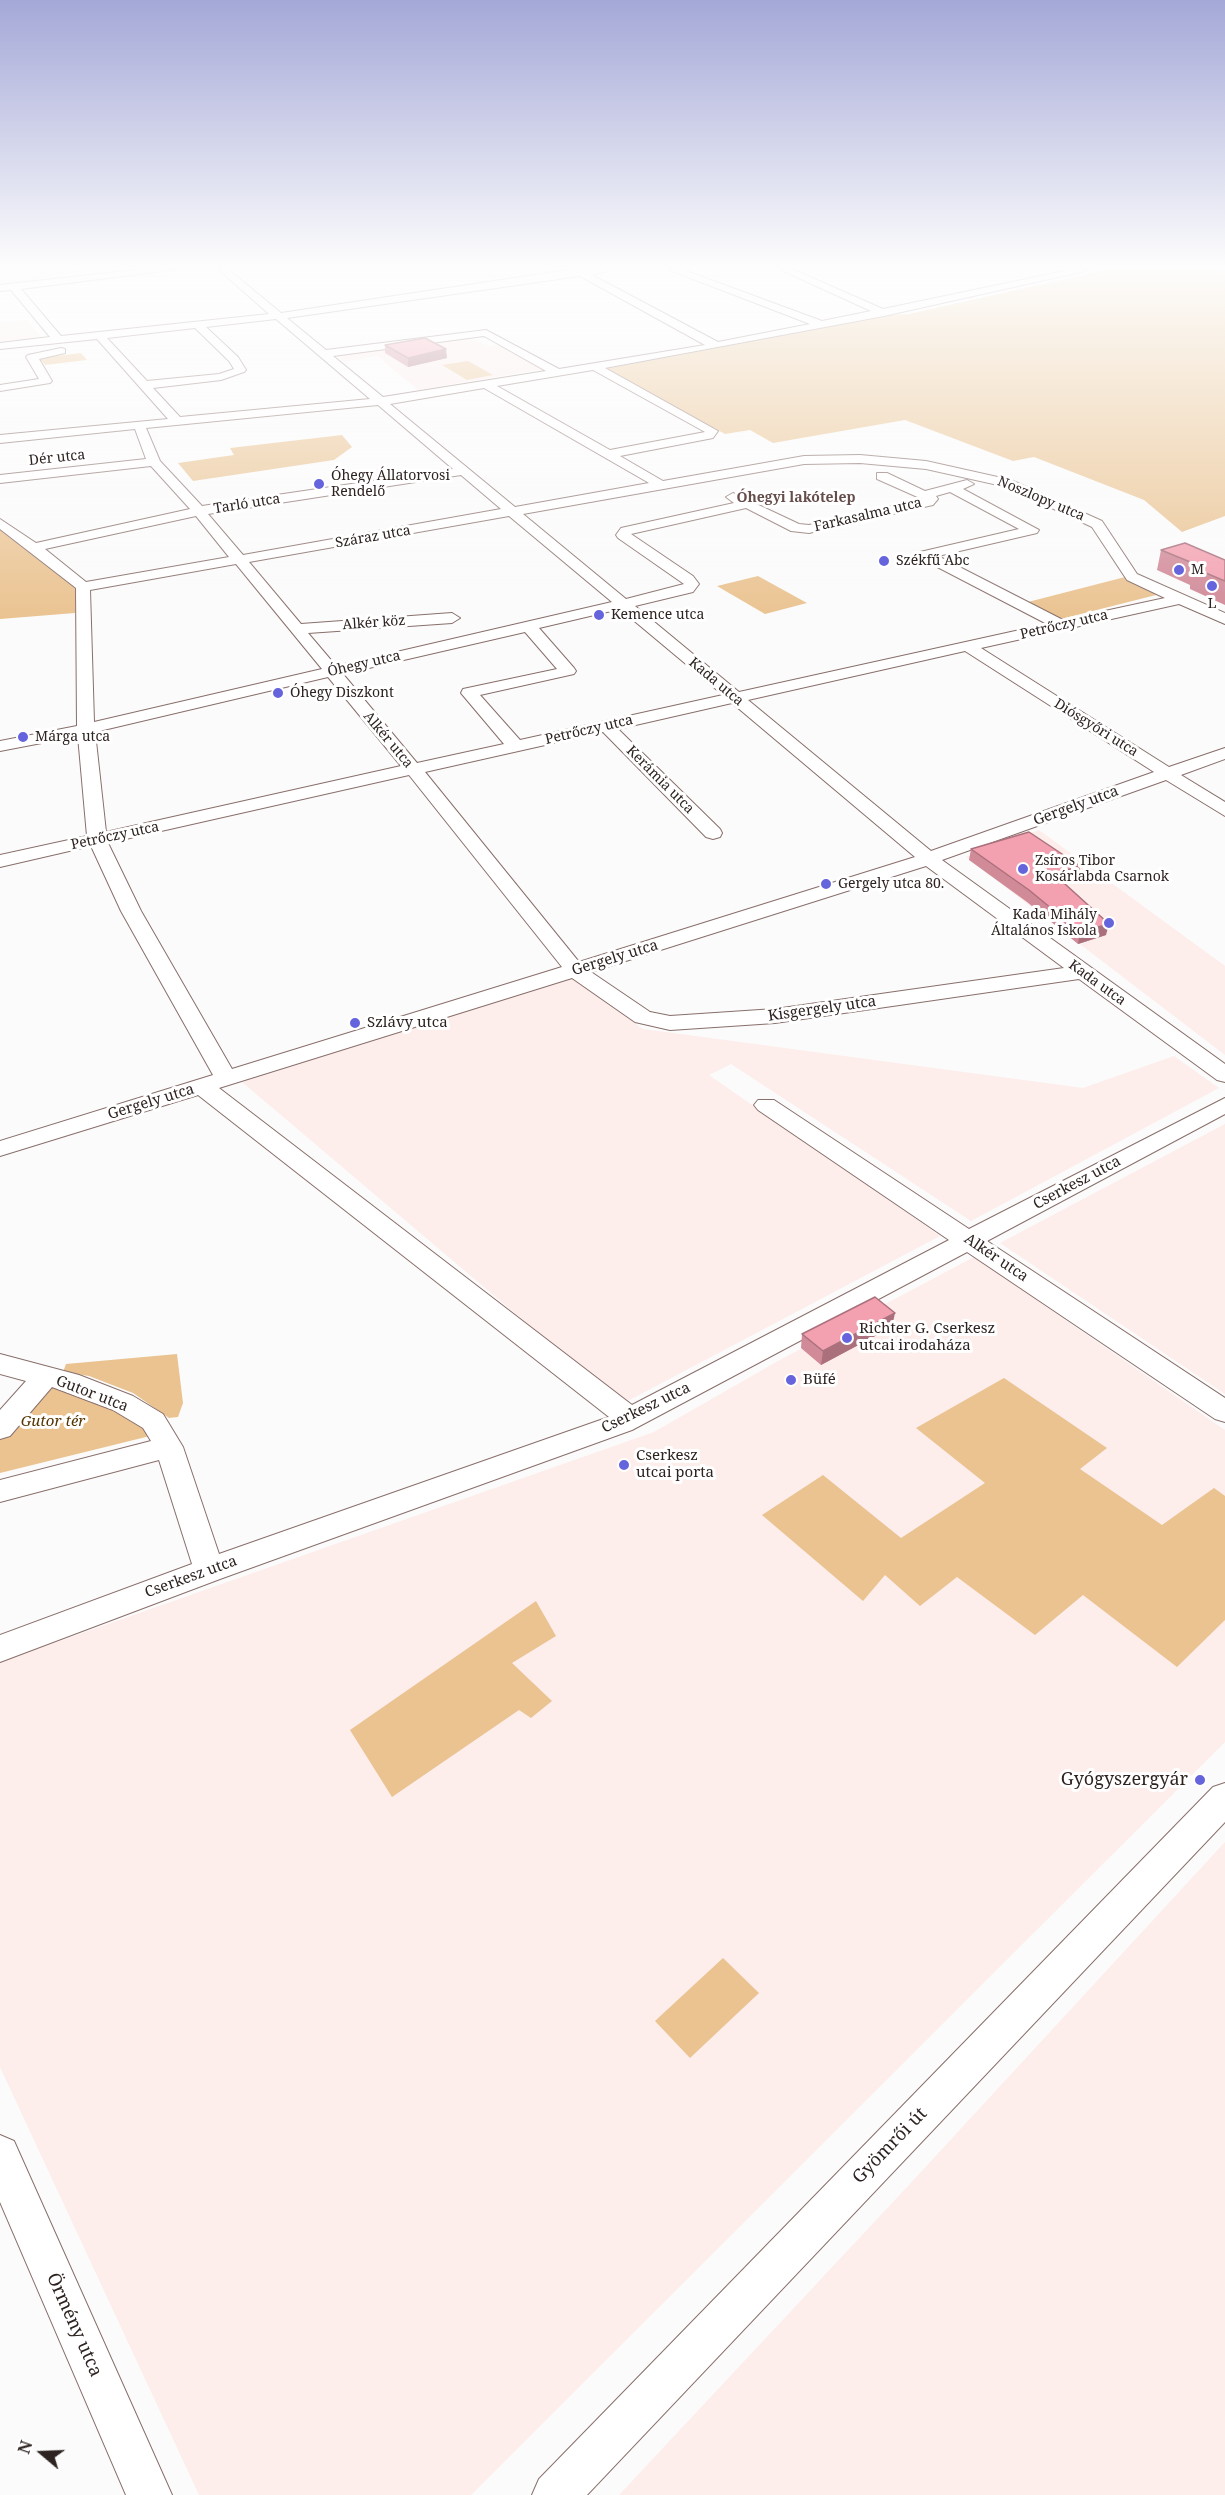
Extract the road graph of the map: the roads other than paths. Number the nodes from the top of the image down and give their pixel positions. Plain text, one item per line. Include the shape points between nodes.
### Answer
1 (17, 385) edge
2 (145, 385) edge
3 (361, 385) edge
4 (477, 385) edge
5 (489, 385) edge
6 (529, 385) edge
7 (629, 385) edge
8 (0, 388) edge
9 (502, 393) junction
10 (380, 401) junction
11 (177, 421) junction
12 (139, 425) junction
13 (0, 439) edge
14 (609, 454) junction
15 (154, 462) junction
16 (464, 471) junction
17 (882, 476) dead end
18 (991, 478) junction
19 (0, 479) edge
20 (703, 479) junction
21 (663, 486) junction
22 (951, 488) junction
23 (924, 495) junction
24 (747, 504) junction
25 (199, 511) junction
26 (512, 512) junction
27 (0, 523) edge
28 (32, 548) junction
29 (240, 561) junction
30 (83, 587) junction
31 (1179, 599) junction
32 (622, 604) junction
33 (452, 618) dead end
34 (1225, 619) edge
35 (1062, 625) junction
36 (528, 626) junction
37 (297, 629) junction
38 (968, 646) junction
39 (332, 672) junction
40 (735, 698) junction
41 (607, 727) junction
42 (86, 729) junction
43 (0, 746) edge
44 (516, 747) junction
45 (1225, 753) edge
46 (413, 770) junction
47 (1169, 773) junction
48 (1225, 810) edge
49 (713, 832) dead end
50 (97, 840) junction
51 (929, 859) junction
52 (0, 861) edge
53 (575, 970) junction
54 (1082, 972) junction
55 (1225, 1076) edge
56 (226, 1078) junction
57 (201, 1086) junction
58 (766, 1105) dead end
59 (1225, 1105) edge
60 (0, 1149) edge
61 (969, 1240) junction
62 (0, 1364) edge
63 (45, 1377) junction
64 (1225, 1412) edge
65 (631, 1419) junction
66 (0, 1429) edge
67 (169, 1447) junction
68 (0, 1491) edge
69 (209, 1570) junction
70 (0, 1649) edge
71 (1225, 1798) edge
72 (0, 2155) edge
73 (149, 2495) edge
74 (555, 2495) edge

1 - 8 street
2 - 11 street
3 - 10 street, Kada utca
4 - 10 street
5 - 9 street
6 - 9 street
7 - 14 street via 712,431 709,435
9 - 14 street
10 - 11 street
10 - 16 street, Kada utca
11 - 12 street
12 - 13 street
12 - 15 street, Alkér utca
14 - 21 street
15 - 19 street, Dér utca
15 - 25 street, Alkér utca
16 - 25 street, Tarló utca
16 - 26 street, Kada utca
17 - 23 street
18 - 20 street, Noszlopy utca via 926,465 860,459 804,460
18 - 22 street, Farkasalma utca
18 - 31 street, Noszlopy utca via 1098,524 1128,574
20 - 21 street, Noszlopy utca
20 - 24 street, Farkasalma utca
21 - 26 street, Száraz utca
22 - 23 street, Farkasalma utca
22 - 35 street via 1032,530 925,555
23 - 24 street, Farkasalma utca via 931,499 809,529 796,528
24 - 32 street, Óhegy utca via 626,531 623,536 692,584 688,590
25 - 28 street, Tarló utca
25 - 29 street, Alkér utca
26 - 29 street, Száraz utca
26 - 32 street, Kada utca
27 - 28 street
28 - 30 street
29 - 30 street, Száraz utca
29 - 37 street, Alkér utca
30 - 42 street
31 - 34 street, Noszlopy utca
31 - 35 street, Petrőczy utca
32 - 36 street, Óhegy utca
32 - 40 street, Kada utca
33 - 37 street, Alkér köz
35 - 38 street, Petrőczy utca
36 - 39 street, Óhegy utca
36 - 44 street via 568,671 469,693
37 - 39 street, Alkér utca
38 - 40 street, Petrőczy utca
38 - 47 street, Diósgyőri utca
39 - 42 street, Óhegy utca
39 - 46 street, Alkér utca
40 - 41 street, Petrőczy utca
40 - 51 street, Kada utca
41 - 44 street, Petrőczy utca
41 - 49 street, Kerámia utca
42 - 43 street, Óhegy utca
42 - 50 street
44 - 46 street, Petrőczy utca
45 - 47 street, Gergely utca
46 - 50 street, Petrőczy utca
46 - 53 street, Alkér utca
47 - 48 street, Diósgyőri utca
47 - 51 street, Gergely utca
50 - 52 street, Petrőczy utca
50 - 56 street via 130,910
51 - 53 street, Gergely utca
51 - 54 street, Kada utca
53 - 54 street, Kisgergely utca via 643,1017 670,1023 775,1016
53 - 56 street, Gergely utca
54 - 55 street, Kada utca
56 - 57 street, Gergely utca
57 - 60 street, Gergely utca
57 - 65 street
58 - 61 street, Alkér utca
59 - 61 street, Cserkesz utca
61 - 64 street, Alkér utca
61 - 65 street, Cserkesz utca
62 - 63 street, Gutor utca
63 - 66 street
63 - 67 street, Gutor utca via 123,1403 153,1421
65 - 69 street, Cserkesz utca
67 - 68 street
67 - 69 street, Gutor utca
69 - 70 street, Cserkesz utca
71 - 74 street, Gyömrői út
72 - 73 street, Örmény utca

